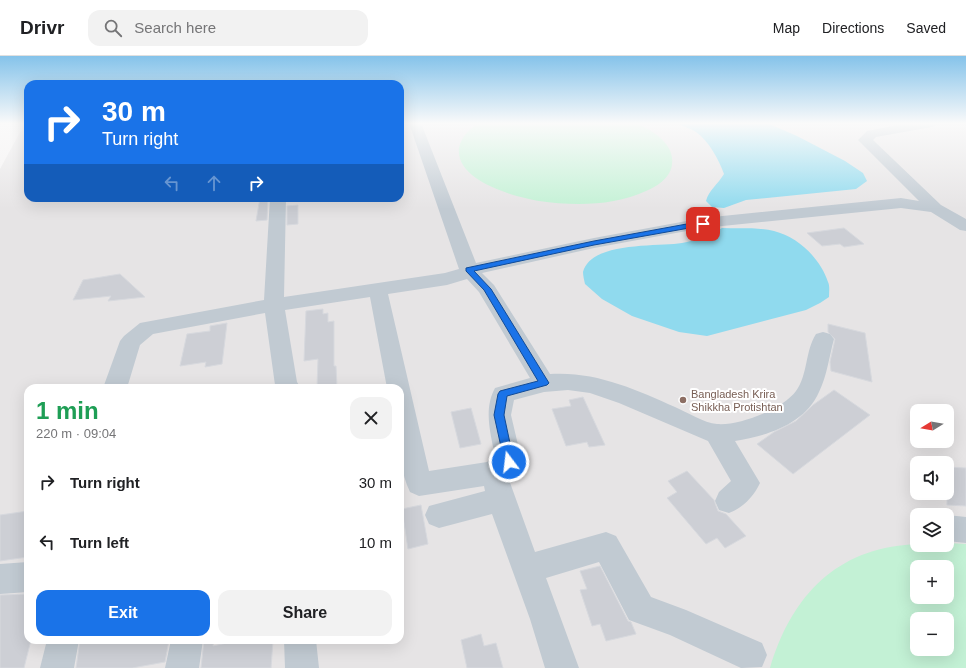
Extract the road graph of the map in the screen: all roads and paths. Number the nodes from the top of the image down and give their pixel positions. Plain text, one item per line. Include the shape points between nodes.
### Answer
1 (425, 152) edge
2 (877, 152) edge
3 (278, 202) edge
4 (935, 208) junction
5 (966, 226) edge
6 (469, 270) junction
7 (378, 290) junction
8 (274, 305) junction
9 (823, 339) dead end
10 (544, 383) junction
11 (116, 384) edge
12 (286, 384) edge
13 (398, 384) edge
14 (717, 434) junction
15 (405, 441) edge
16 (493, 473) junction
17 (500, 500) junction
18 (729, 501) dead end
19 (439, 515) dead end
20 (954, 529) edge
21 (966, 530) edge
22 (526, 569) junction
23 (24, 577) edge
24 (0, 579) edge
25 (62, 644) edge
26 (186, 644) edge
27 (300, 644) edge
28 (750, 655) dead end
29 (57, 668) edge
30 (182, 668) edge
31 (302, 668) edge
32 (562, 668) edge

1 - 6 street
2 - 4 street
3 - 8 street
4 - 5 street
4 - 6 street via 901,203 703,224 594,243
6 - 7 street via 447,279
6 - 10 street via 487,289
7 - 8 street
7 - 13 street
8 - 11 street via 147,328 131,341
8 - 12 street
9 - 14 street via 806,396 787,414 745,430
10 - 14 street via 571,382 612,390
10 - 16 street via 503,394 499,415 509,462
14 - 18 street via 747,483
15 - 16 street via 419,484
16 - 17 street
17 - 19 street
17 - 22 street
20 - 21 street
22 - 28 street via 606,546 640,609 675,621
22 - 32 street via 553,633
23 - 24 street
25 - 29 street
26 - 30 street
27 - 31 street

